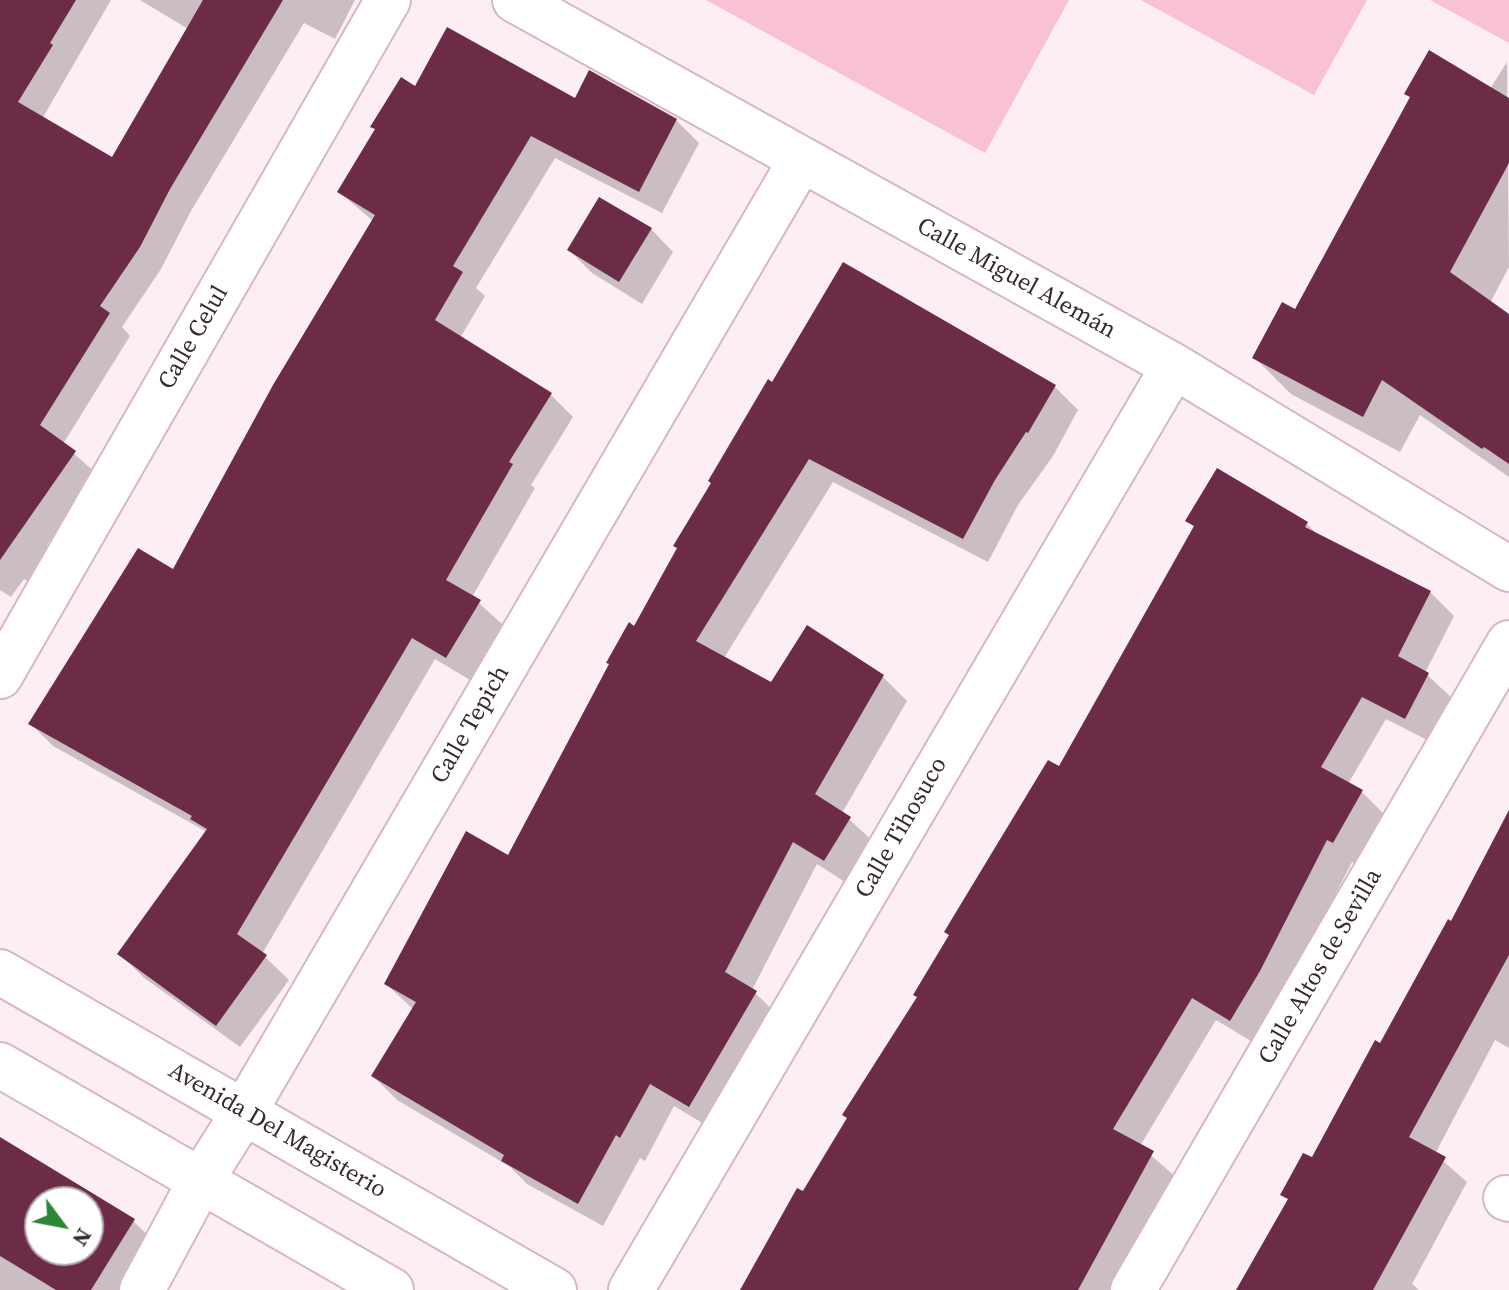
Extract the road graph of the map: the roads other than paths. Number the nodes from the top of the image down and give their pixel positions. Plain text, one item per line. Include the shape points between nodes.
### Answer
1 (388, 0) edge
2 (515, 0) edge
3 (801, 160) junction
4 (1174, 366) junction
5 (1509, 569) edge
6 (1509, 643) edge
7 (0, 676) edge
8 (0, 972) edge
9 (0, 1065) edge
10 (244, 1112) junction
11 (201, 1180) junction
12 (142, 1290) edge
13 (391, 1290) edge
14 (554, 1290) edge
15 (631, 1290) edge
16 (1133, 1290) edge

1 - 7 street, Calle Celul
2 - 3 street, Calle Miguel Alemán
3 - 4 street, Calle Miguel Alemán
3 - 10 street, Calle Tepich
4 - 5 street, Calle Miguel Alemán
4 - 15 street, Calle Tihosuco
6 - 16 street, Calle Altos de Sevilla
8 - 10 street, Avenida Del Magisterio
9 - 11 street
10 - 11 street, Calle Tepich
10 - 14 street, Avenida Del Magisterio
11 - 12 street, Calle Tepich
11 - 13 street

